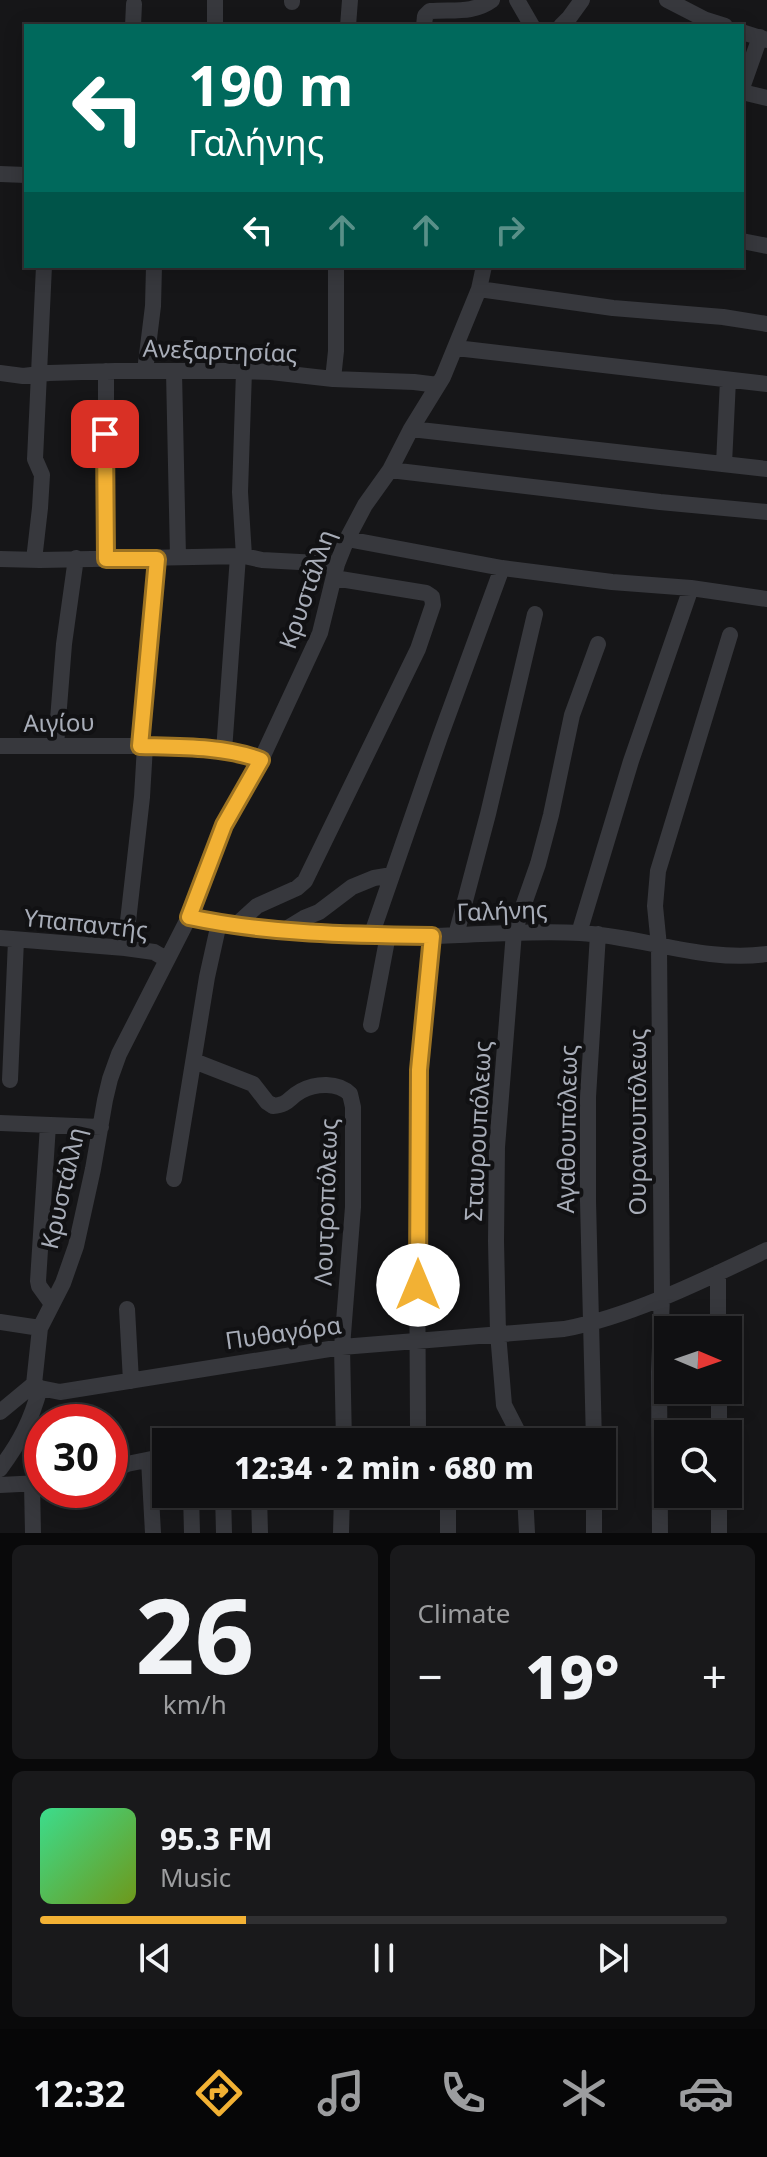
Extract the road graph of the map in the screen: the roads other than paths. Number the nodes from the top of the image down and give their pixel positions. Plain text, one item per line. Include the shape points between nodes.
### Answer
1 (215, 0) edge
2 (350, 0) edge
3 (492, 0) edge
4 (517, 0) edge
5 (582, 0) edge
6 (667, 0) edge
7 (134, 4) dead end
8 (565, 22) edge
9 (133, 24) edge
10 (215, 24) edge
11 (348, 24) edge
12 (424, 24) edge
13 (531, 24) edge
14 (719, 24) edge
15 (744, 33) edge
16 (764, 39) edge
17 (744, 85) edge
18 (744, 91) edge
19 (767, 98) edge
20 (0, 174) edge
21 (24, 175) edge
22 (744, 241) edge
23 (767, 246) edge
24 (44, 268) edge
25 (154, 268) edge
26 (336, 268) edge
27 (484, 268) edge
28 (479, 289) junction
29 (767, 324) edge
30 (456, 348) junction
31 (106, 371) junction
32 (145, 371) junction
33 (244, 371) junction
34 (174, 372) junction
35 (0, 373) edge
36 (39, 375) junction
37 (333, 379) junction
38 (728, 380) junction
39 (767, 384) edge
40 (438, 385) junction
41 (411, 429) junction
42 (724, 464) junction
43 (767, 469) edge
44 (390, 470) junction
45 (767, 512) edge
46 (347, 539) junction
47 (241, 556) junction
48 (178, 557) junction
49 (0, 558) edge
50 (76, 558) junction
51 (106, 559) junction
52 (157, 559) junction
53 (34, 560) junction
54 (502, 568) junction
55 (335, 571) junction
56 (691, 588) junction
57 (767, 599) edge
58 (535, 614) dead end
59 (730, 635) dead end
60 (598, 644) dead end
61 (56, 745) junction
62 (142, 746) junction
63 (1, 747) edge
64 (224, 751) junction
65 (261, 760) junction
66 (392, 875) junction
67 (189, 917) junction
68 (227, 925) junction
69 (286, 929) junction
70 (514, 932) junction
71 (579, 933) junction
72 (598, 934) junction
73 (388, 935) junction
74 (456, 935) junction
75 (371, 936) junction
76 (432, 936) junction
77 (8, 939) edge
78 (659, 946) junction
79 (125, 948) junction
80 (767, 954) edge
81 (166, 959) junction
82 (371, 1025) dead end
83 (6, 1029) edge
84 (194, 1061) junction
85 (10, 1080) dead end
86 (0, 1123) edge
87 (48, 1125) junction
88 (101, 1127) junction
89 (174, 1179) dead end
90 (767, 1250) edge
91 (718, 1273) junction
92 (662, 1297) junction
93 (52, 1304) junction
94 (127, 1309) dead end
95 (718, 1316) edge
96 (0, 1322) edge
97 (592, 1324) junction
98 (40, 1328) junction
99 (498, 1333) junction
100 (418, 1340) junction
101 (342, 1347) junction
102 (131, 1381) junction
103 (37, 1386) junction
104 (0, 1412) edge
105 (344, 1428) edge
106 (418, 1428) edge
107 (515, 1428) edge
108 (594, 1428) edge
109 (152, 1459) edge
110 (128, 1464) edge
111 (0, 1469) edge
112 (24, 1484) edge
113 (0, 1485) edge
114 (35, 1508) edge
115 (155, 1508) edge
116 (191, 1508) edge
117 (223, 1508) edge
118 (259, 1508) edge
119 (342, 1508) edge
120 (448, 1508) edge
121 (526, 1508) edge
122 (594, 1508) edge
123 (719, 1508) edge
124 (33, 1533) edge
125 (153, 1533) edge
126 (192, 1533) edge
127 (224, 1533) edge
128 (260, 1533) edge
129 (341, 1533) edge
130 (448, 1533) edge
131 (527, 1533) edge
132 (594, 1533) edge
133 (660, 1533) edge
134 (719, 1533) edge

1 - 10 street
2 - 11 street
3 - 12 street via 475,9 430,11
4 - 13 street
5 - 8 street
6 - 14 street
7 - 9 street
15 - 16 street
16 - 17 street
18 - 19 street
20 - 21 street
22 - 23 street
24 - 36 street
25 - 32 street
26 - 37 street
27 - 28 street, Κρυστάλλη
28 - 29 street
28 - 30 street, Κρυστάλλη
30 - 38 street
30 - 40 street, Κρυστάλλη
31 - 32 street, Ανεξαρτησίας
31 - 36 street, Ανεξαρτησίας
31 - 51 street
32 - 34 street, Ανεξαρτησίας
33 - 34 street, Ανεξαρτησίας
33 - 37 street, Ανεξαρτησίας
33 - 47 street
34 - 48 street
35 - 36 street, Ανεξαρτησίας
36 - 53 street via 35,459 42,475
37 - 40 street, Ανεξαρτησίας
38 - 39 street
38 - 42 street
40 - 41 street, Κρυστάλλη
41 - 42 street
41 - 44 street, Κρυστάλλη
42 - 43 street
44 - 45 street
44 - 46 street, Κρυστάλλη
46 - 54 street
46 - 55 street, Κρυστάλλη
47 - 48 street
47 - 55 street
47 - 64 street
48 - 52 street
49 - 53 street
50 - 51 street
50 - 53 street
50 - 61 street
51 - 52 street
52 - 62 street
54 - 56 street
54 - 66 street
55 - 65 street, Κρυστάλλη via 320,633
55 - 68 street via 426,593 433,605 418,649 305,881
56 - 57 street
56 - 71 street
58 - 74 street
59 - 78 street, Ουρανουπόλεως via 658,871
60 - 70 street, Σταυρουπόλεως via 572,715 538,864
61 - 62 street, Αιγίου
61 - 63 street, Αιγίου
62 - 64 street, Αιγίου
62 - 79 street via 142,797
64 - 65 street, Αιγίου
65 - 67 street, Κρυστάλλη via 224,825
66 - 69 street via 352,887
66 - 75 street
67 - 68 street, Γαλήνης
67 - 81 street, Κρυστάλλη
68 - 69 street, Γαλήνης
68 - 84 street via 207,977
69 - 75 street, Γαλήνης
70 - 71 street, Γαλήνης
70 - 74 street, Γαλήνης
70 - 99 street, Σταυρουπόλεως via 497,1147
71 - 72 street, Γαλήνης
72 - 78 street, Γαλήνης
72 - 97 street, Αγαθουπόλεως via 588,1097
73 - 75 street, Γαλήνης
73 - 76 street, Γαλήνης
73 - 82 street
74 - 76 street, Γαλήνης
76 - 100 street via 419,1070
77 - 79 street, Υπαπαντής
77 - 83 street
78 - 80 street, Γαλήνης via 715,955
78 - 92 street, Ουρανουπόλεως
79 - 81 street, Υπαπαντής
81 - 88 street, Κρυστάλλη via 119,1054
83 - 85 street
84 - 89 street
84 - 101 street, Λουτροπόλεως via 253,1084 273,1106 286,1104 304,1089 328,1085 350,1094 353,1207
86 - 87 street
87 - 88 street
87 - 93 street via 38,1285
88 - 93 street, Κρυστάλλη via 76,1246
90 - 91 street, Πυθαγόρα
91 - 92 street, Πυθαγόρα
91 - 95 street
92 - 97 street, Πυθαγόρα
92 - 133 street, Ουρανουπόλεως
93 - 98 street, Κρυστάλλη
94 - 102 street
96 - 98 street
97 - 99 street, Πυθαγόρα
97 - 108 street, Αγαθουπόλεως
98 - 103 street, Κρυστάλλη
99 - 100 street, Πυθαγόρα
99 - 107 street, Σταυρουπόλεως via 504,1407
100 - 101 street, Πυθαγόρα
100 - 106 street
101 - 102 street, Πυθαγόρα
101 - 105 street, Λουτροπόλεως
102 - 103 street, Πυθαγόρα via 60,1392
103 - 104 street
103 - 111 street, Κρυστάλλη via 32,1416
109 - 110 street
112 - 113 street
114 - 124 street
115 - 125 street
116 - 126 street
117 - 127 street
118 - 128 street
119 - 129 street
120 - 130 street
121 - 131 street
122 - 132 street
123 - 134 street

